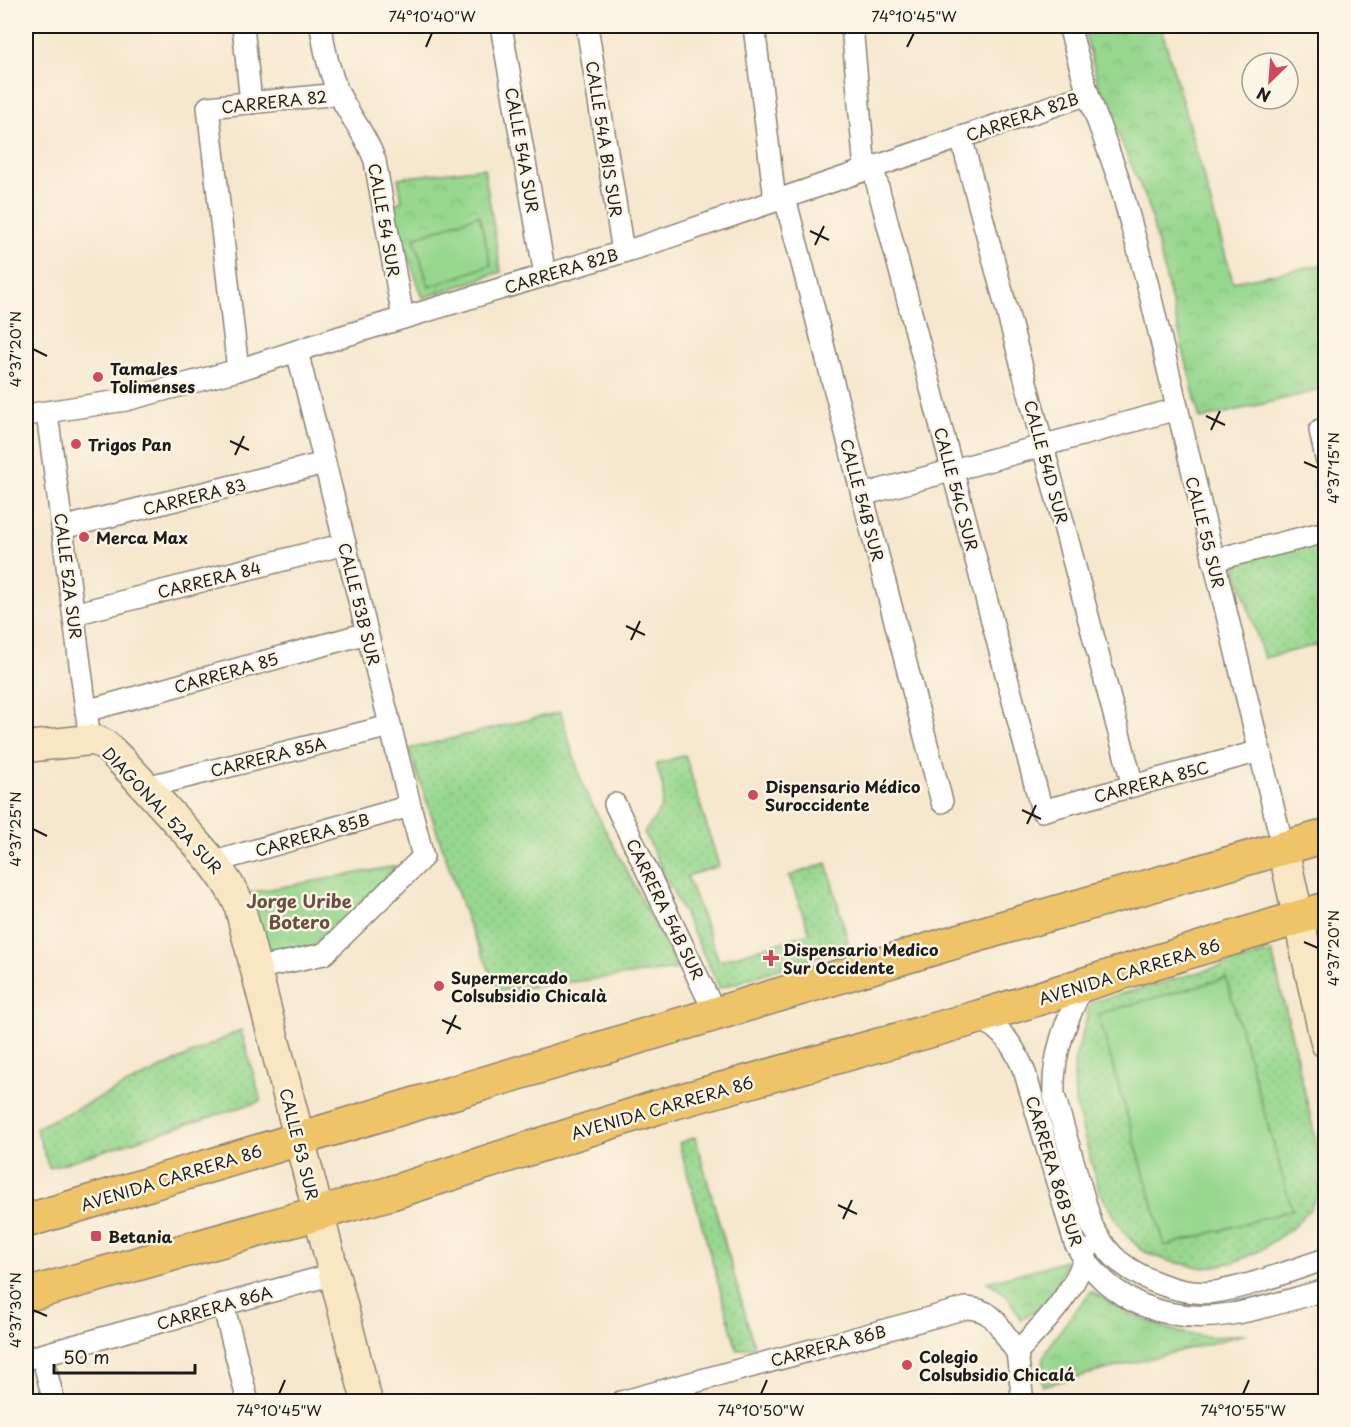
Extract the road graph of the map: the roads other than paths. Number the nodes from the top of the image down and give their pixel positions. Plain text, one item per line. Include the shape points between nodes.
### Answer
1 (243, 26) edge
2 (321, 26) edge
3 (501, 26) edge
4 (587, 26) edge
5 (754, 26) edge
6 (852, 26) edge
7 (1069, 26) edge
8 (339, 94) junction
9 (1088, 94) junction
10 (251, 103) junction
11 (961, 138) junction
12 (869, 169) junction
13 (780, 199) junction
14 (623, 252) junction
15 (545, 275) junction
16 (403, 318) junction
17 (297, 351) junction
18 (238, 370) junction
19 (1177, 409) junction
20 (47, 413) junction
21 (26, 415) edge
22 (1326, 429) edge
23 (1042, 445) junction
24 (1326, 458) edge
25 (325, 463) junction
26 (952, 470) junction
27 (862, 495) junction
28 (62, 528) junction
29 (1326, 532) edge
30 (345, 544) junction
31 (1213, 560) junction
32 (74, 614) junction
33 (367, 633) junction
34 (88, 725) junction
35 (390, 726) junction
36 (26, 747) edge
37 (1260, 751) junction
38 (1133, 786) junction
39 (146, 787) junction
40 (942, 802) dead end
41 (615, 804) dead end
42 (410, 806) junction
43 (1042, 811) joint
44 (1326, 836) edge
45 (1283, 848) junction
46 (214, 862) junction
47 (231, 887) joint
48 (1312, 914) edge
49 (255, 969) junction
50 (1083, 985) junction
51 (716, 1015) junction
52 (979, 1017) junction
53 (1326, 1043) edge
54 (299, 1140) junction
55 (318, 1214) junction
56 (26, 1221) edge
57 (1092, 1226) junction
58 (1326, 1259) edge
59 (1084, 1261) junction
60 (334, 1274) junction
61 (1326, 1290) edge
62 (26, 1295) edge
63 (222, 1304) junction
64 (1017, 1352) junction
65 (34, 1357) edge
66 (54, 1401) edge
67 (248, 1401) edge
68 (367, 1401) edge
69 (621, 1401) edge
70 (1023, 1401) edge

1 - 10 street
2 - 8 street, CALLE 54 SUR
3 - 15 street, CALLE 54A SUR
4 - 14 street, CALLE 54A BIS SUR
5 - 13 street, CALLE 54B SUR
6 - 12 street, CALLE 54C SUR
7 - 9 street, CALLE 55 SUR
8 - 10 street, CARRERA 82
8 - 16 street, CALLE 54 SUR via 366,137 375,161
9 - 11 street, CARRERA 82B
9 - 19 street, CALLE 55 SUR via 1119,180
10 - 18 street, CARRERA 82 via 208,107
11 - 12 street, CARRERA 82B
11 - 23 street, CALLE 54D SUR
12 - 13 street, CARRERA 82B
12 - 26 street, CALLE 54C SUR
13 - 14 street, CARRERA 82B
13 - 27 street, CALLE 54B SUR
14 - 15 street, CARRERA 82B
15 - 16 street, CARRERA 82B
16 - 17 street, CARRERA 82B
17 - 18 street, CARRERA 82B
17 - 25 street, CALLE 53B SUR
18 - 20 street, CARRERA 82B via 126,400
19 - 23 street
19 - 31 street, CALLE 55 SUR
20 - 21 street, CARRERA 82B
20 - 28 street, CALLE 52A SUR
22 - 24 street via 1320,430
23 - 26 street
23 - 38 street, CALLE 54D SUR
25 - 28 street, CARRERA 83
25 - 30 street, CALLE 53B SUR
26 - 27 street
26 - 43 street, CALLE 54C SUR
27 - 40 street, CALLE 54B SUR
28 - 32 street, CALLE 52A SUR
29 - 31 street
30 - 32 street, CARRERA 84
30 - 33 street, CALLE 53B SUR
31 - 37 street, CALLE 55 SUR
32 - 34 street, CALLE 52A SUR
33 - 34 street, CARRERA 85
33 - 35 street, CALLE 53B SUR
34 - 36 street, CARRERA 85
34 - 39 street, DIAGONAL 52A SUR via 97,741
35 - 39 street, CARRERA 85A
35 - 42 street, CALLE 53B SUR
37 - 38 street, CARRERA 85C
37 - 45 street, CALLE 55 SUR
38 - 43 street, CARRERA 85C
39 - 46 street, DIAGONAL 52A SUR
41 - 51 street, CARRERA 54B SUR
42 - 46 street, CARRERA 85B
42 - 49 street, CALLE 53B SUR via 423,856 324,954
44 - 45 main road, AVENIDA CARRERA 86
45 - 48 street, CALLE 55 SUR
45 - 51 main road, AVENIDA CARRERA 86
46 - 47 street, DIAGONAL 52A SUR
47 - 49 street, CALLE 53 SUR
48 - 50 main road, AVENIDA CARRERA 86
48 - 53 street, CALLE 55 SUR
49 - 54 street, CALLE 53 SUR
50 - 52 main road, AVENIDA CARRERA 86
50 - 57 street, CARRERA 86B SUR via 1062,1031 1053,1077 1054,1095
51 - 54 main road, AVENIDA CARRERA 86
52 - 55 main road, AVENIDA CARRERA 86 via 658,1107
52 - 59 street, CARRERA 86B SUR via 1004,1035 1016,1051 1070,1230
54 - 55 street, CALLE 53 SUR
54 - 56 main road, AVENIDA CARRERA 86
55 - 60 street, CALLE 53 SUR
55 - 62 main road, AVENIDA CARRERA 86
57 - 58 street, CARRERA 86B SUR via 1119,1261 1144,1278 1179,1290 1213,1292
57 - 59 street
59 - 61 street, CARRERA 86B SUR via 1108,1287 1132,1301 1182,1316 1232,1314
59 - 64 street via 1066,1296
60 - 63 street, CARRERA 86A
60 - 68 street, CALLE 53 SUR
63 - 65 street, CARRERA 86A
63 - 67 street
64 - 69 street, CARRERA 86B via 990,1313 966,1308
64 - 70 street
65 - 66 street

